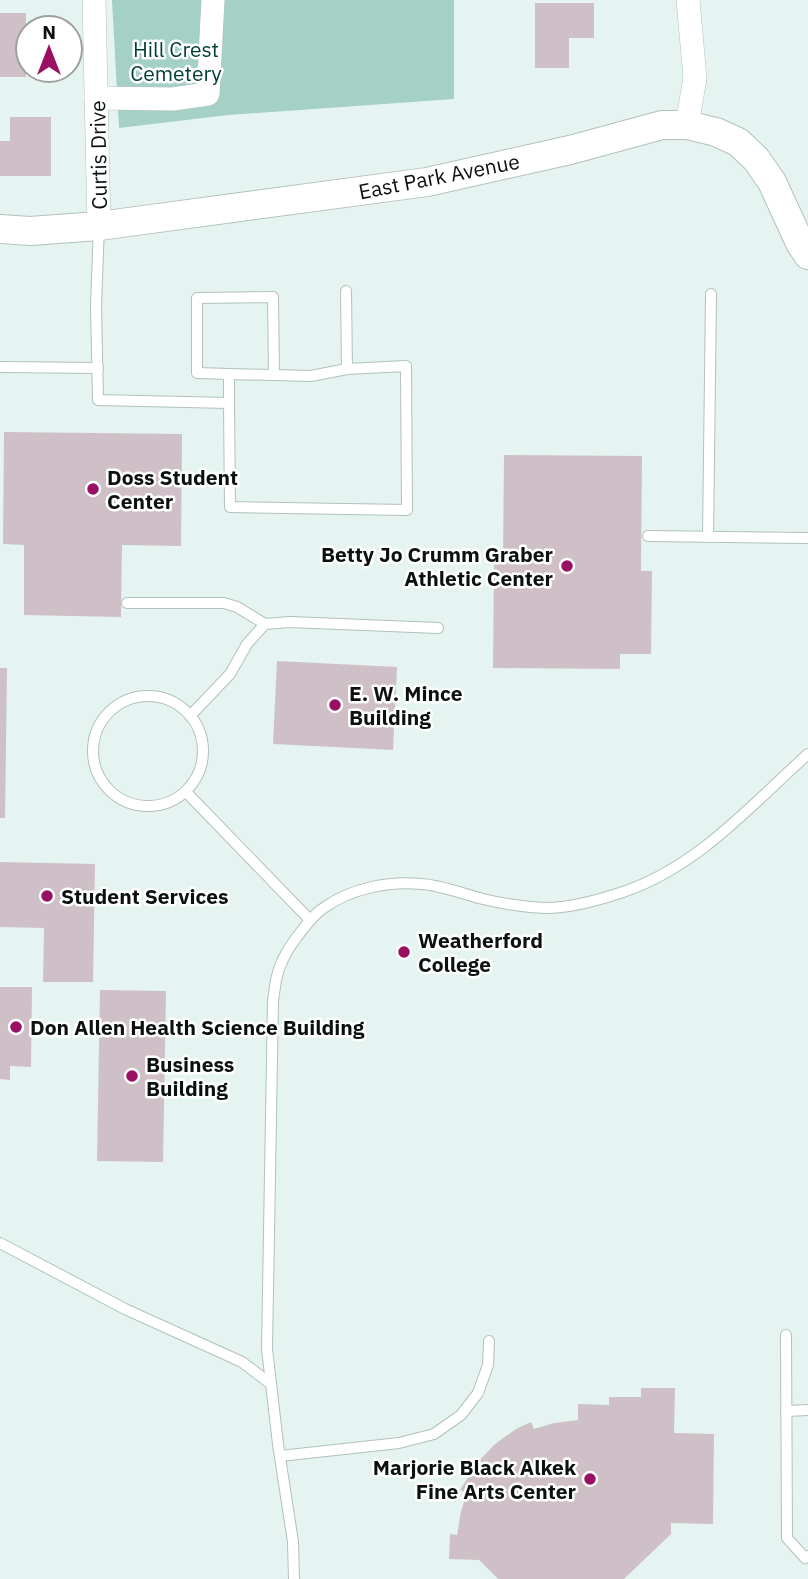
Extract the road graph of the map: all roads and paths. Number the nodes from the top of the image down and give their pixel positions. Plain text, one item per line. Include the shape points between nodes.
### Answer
1 (94, 0) edge
2 (213, 0) edge
3 (688, 0) edge
4 (96, 99) junction
5 (687, 125) junction
6 (99, 226) junction
7 (0, 229) edge
8 (808, 255) edge
9 (346, 291) dead end
10 (711, 294) dead end
11 (0, 368) edge
12 (98, 368) junction
13 (347, 369) junction
14 (229, 374) junction
15 (274, 375) junction
16 (229, 403) junction
17 (648, 536) dead end
18 (708, 537) junction
19 (808, 538) edge
20 (127, 603) dead end
21 (265, 624) junction
22 (438, 628) dead end
23 (190, 716) junction
24 (808, 754) edge
25 (186, 792) junction
26 (310, 920) junction
27 (0, 1243) edge
28 (786, 1335) dead end
29 (489, 1341) dead end
30 (271, 1384) junction
31 (808, 1410) edge
32 (786, 1411) junction
33 (280, 1456) junction
34 (808, 1556) edge
35 (294, 1579) edge

1 - 4 street, Curtis Drive
2 - 4 street via 208,94
3 - 5 street via 695,78
4 - 6 street, Curtis Drive
5 - 6 street, East Park Avenue via 662,125 427,182
5 - 8 street, East Park Avenue via 738,142 756,159 772,181
6 - 7 street, East Park Avenue
6 - 12 lane
9 - 13 lane
10 - 18 lane
11 - 12 lane
12 - 16 lane via 98,400
13 - 15 lane via 311,376
13 - 16 lane via 406,366 407,510 230,507
14 - 15 lane
14 - 15 lane via 197,373 197,298 273,297
14 - 16 lane
17 - 18 lane
18 - 19 lane
20 - 21 lane via 224,603
21 - 22 lane
21 - 23 lane via 230,674
23 - 25 lane via 201,737 202,760
23 - 25 lane via 171,701 136,697 106,715 92,748 101,782 130,804 153,807
24 - 26 lane via 724,833 656,879 622,892 548,908 486,900 422,884 392,884 349,894
25 - 26 lane
26 - 30 lane via 287,950 273,1001 267,1349
27 - 30 lane via 125,1309 242,1362
28 - 32 lane
29 - 33 lane via 488,1365 478,1393 461,1415 434,1434 399,1443
30 - 33 lane
31 - 32 lane
32 - 34 lane via 787,1538 805,1559
33 - 35 lane

